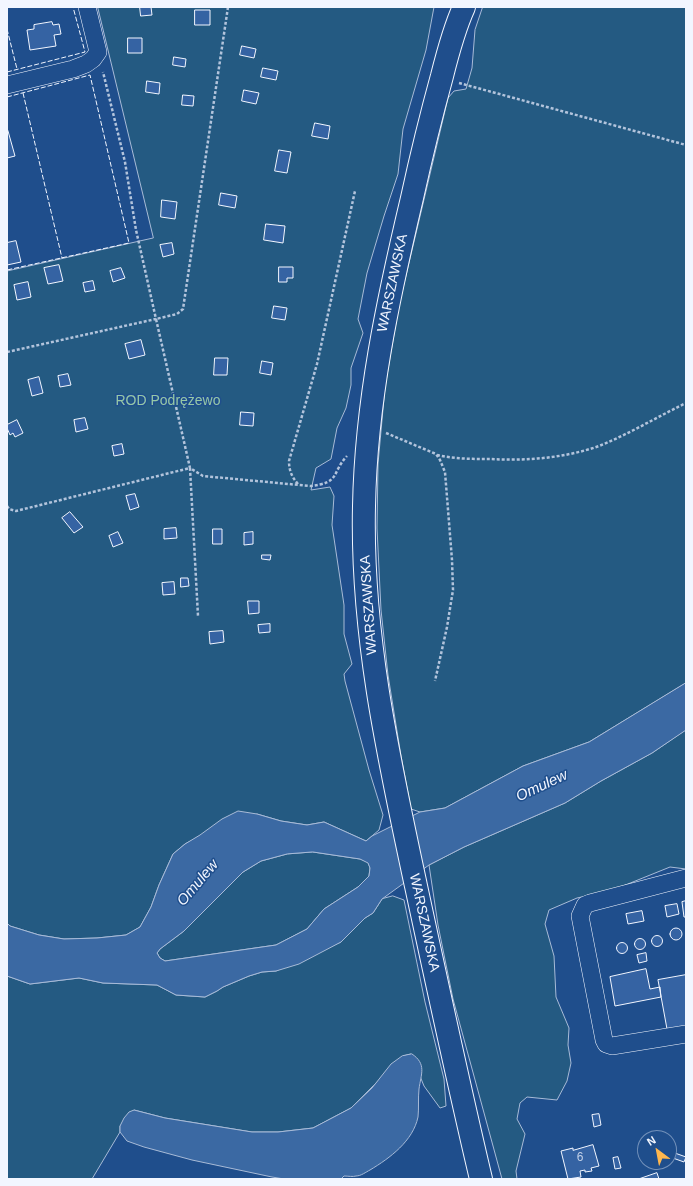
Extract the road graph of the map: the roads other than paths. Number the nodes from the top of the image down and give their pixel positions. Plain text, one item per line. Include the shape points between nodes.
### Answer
1 (87, 7) edge
2 (453, 7) edge
3 (464, 7) edge
4 (455, 29) junction
5 (7, 85) edge
6 (686, 878) edge
7 (686, 1034) edge
8 (481, 1179) edge

1 - 5 street via 98,52 92,59 74,69
2 - 4 main road, WARSZAWSKA
3 - 4 main road, WARSZAWSKA
4 - 8 main road, WARSZAWSKA via 430,120 379,350 366,450 364,536 368,619 379,705
6 - 7 street via 590,903 585,905 580,916 606,1044 612,1046

